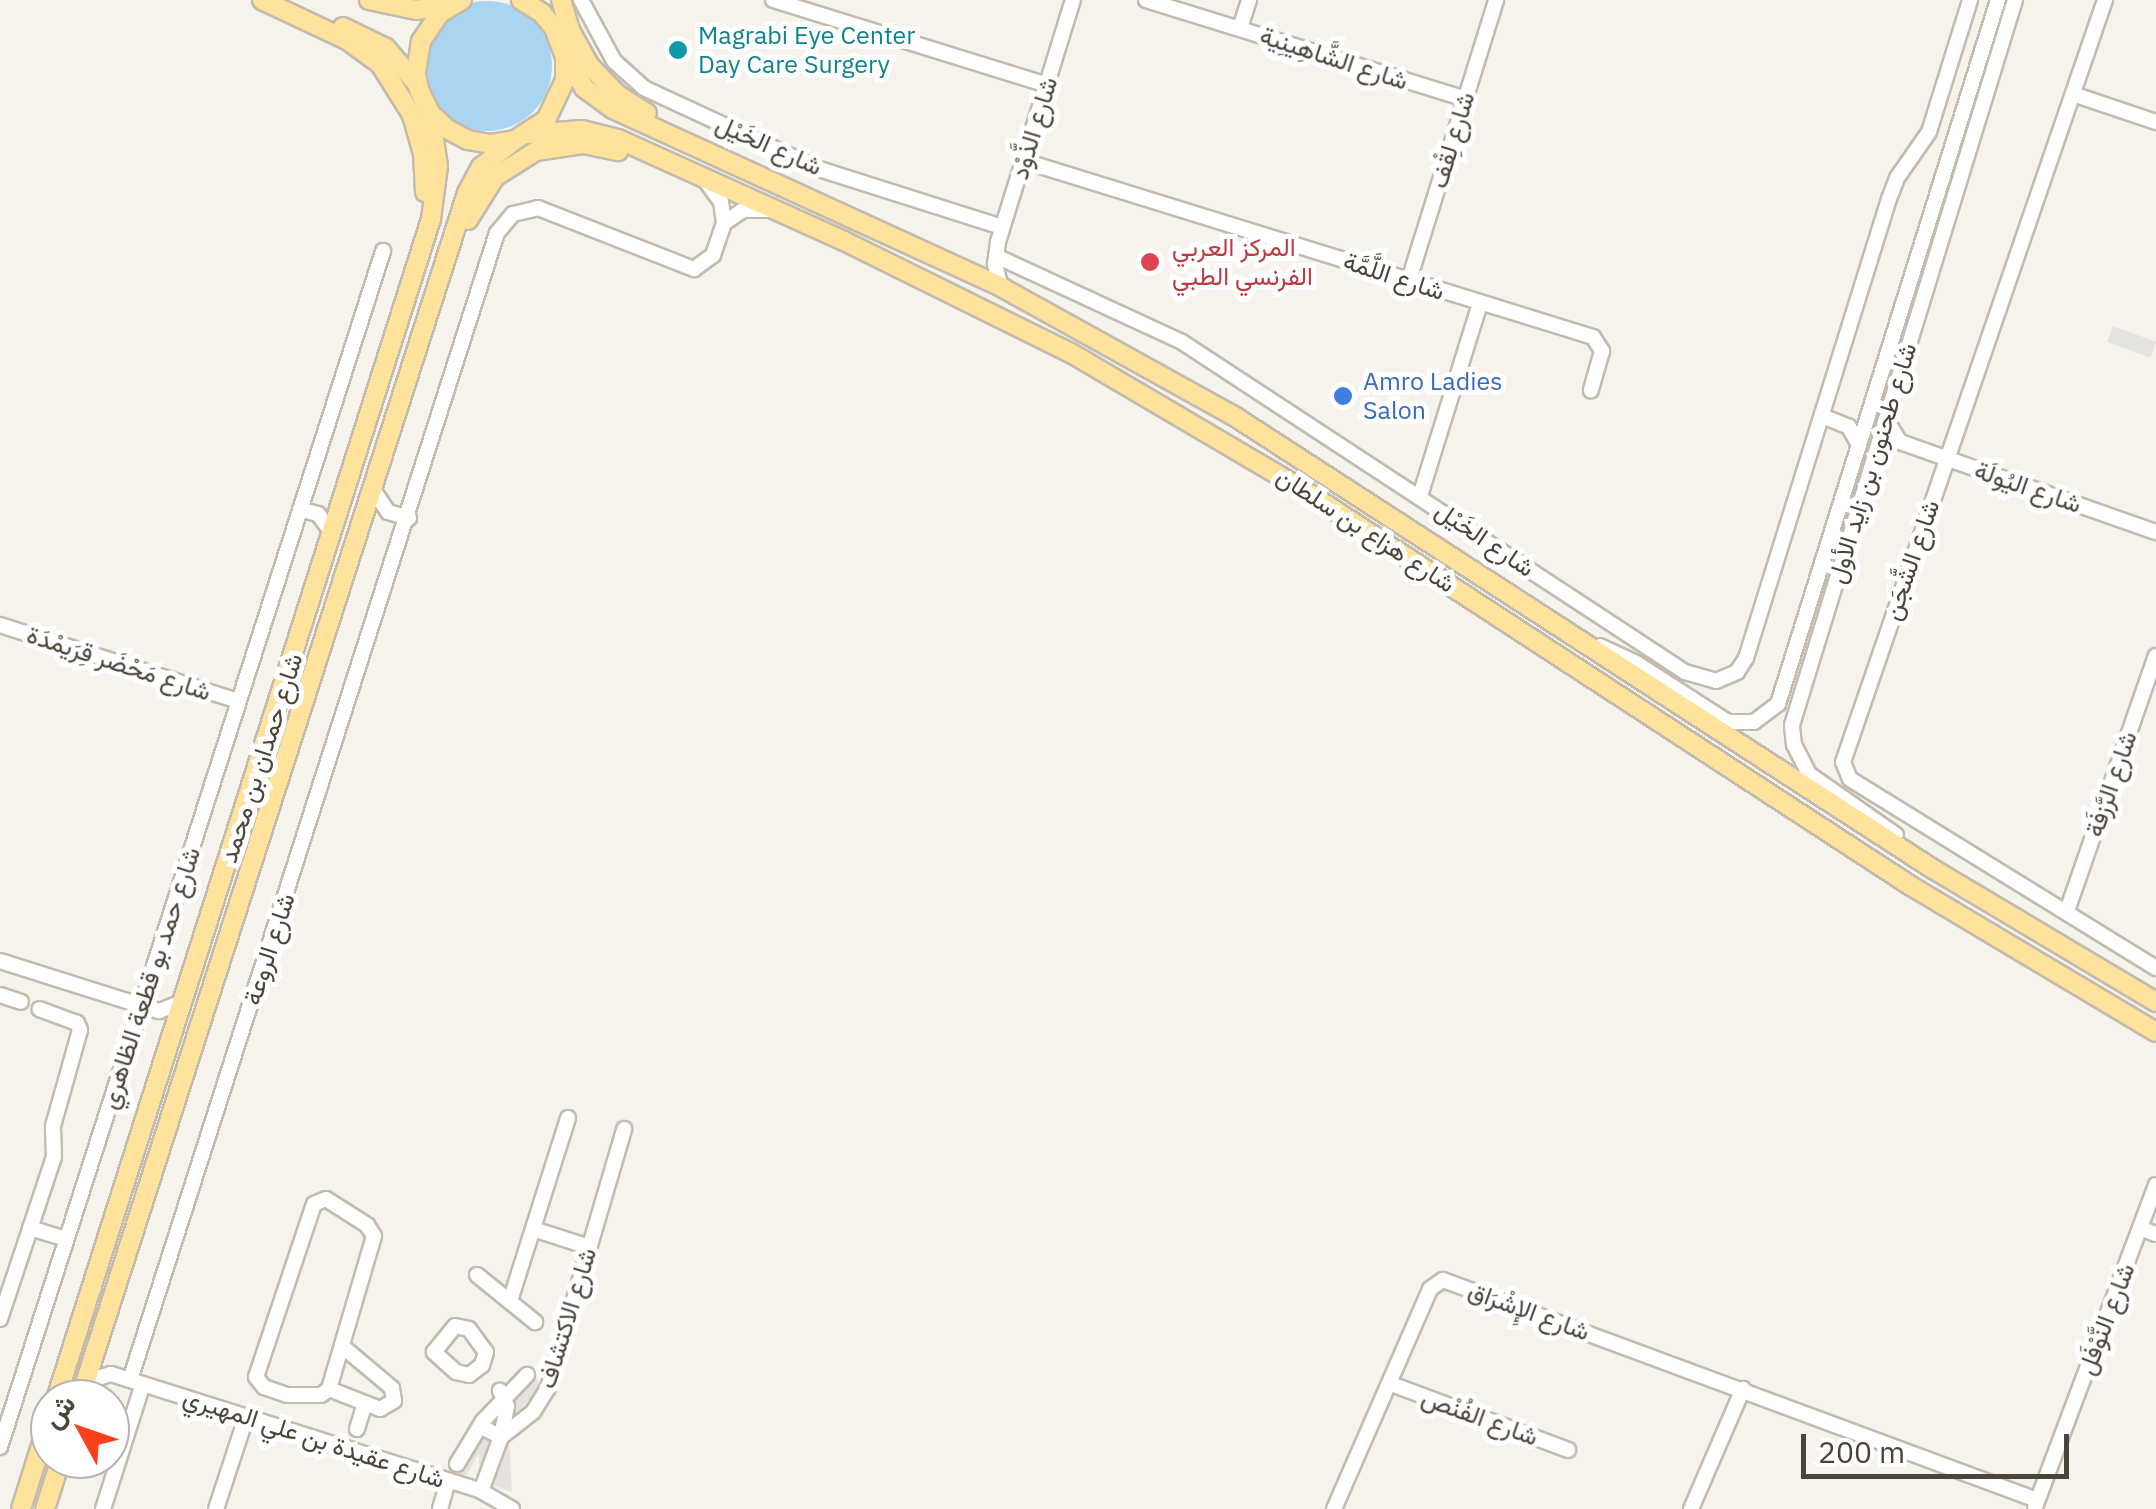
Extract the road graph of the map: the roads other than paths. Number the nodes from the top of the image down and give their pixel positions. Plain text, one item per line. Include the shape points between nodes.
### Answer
1 (262, 0) edge
2 (278, 0) edge
3 (369, 0) edge
4 (521, 0) edge
5 (545, 0) edge
6 (560, 0) edge
7 (581, 0) edge
8 (773, 0) edge
9 (1073, 0) edge
10 (1146, 0) edge
11 (1249, 0) edge
12 (1496, 0) edge
13 (1970, 0) edge
14 (1998, 0) edge
15 (2015, 0) edge
16 (2106, 0) edge
17 (458, 2) edge
18 (554, 28) junction
19 (1240, 28) junction
20 (565, 57) junction
21 (1046, 84) junction
22 (419, 90) junction
23 (2073, 94) junction
24 (1465, 99) junction
25 (430, 113) junction
26 (2156, 122) edge
27 (521, 137) junction
28 (706, 151) junction
29 (1024, 161) junction
30 (700, 178) junction
31 (778, 211) junction
32 (724, 223) junction
33 (1002, 227) junction
34 (383, 251) dead end
35 (996, 256) junction
36 (958, 266) junction
37 (1409, 280) junction
38 (1002, 287) junction
39 (1480, 303) junction
40 (393, 343) junction
41 (417, 350) junction
42 (1592, 390) dead end
43 (1870, 411) junction
44 (1822, 416) junction
45 (1886, 419) junction
46 (1843, 422) junction
47 (1900, 442) junction
48 (1859, 446) junction
49 (1875, 453) junction
50 (1946, 458) junction
51 (372, 488) junction
52 (1420, 496) junction
53 (340, 506) junction
54 (300, 509) junction
55 (388, 512) junction
56 (318, 514) junction
57 (409, 518) junction
58 (362, 522) junction
59 (2156, 532) edge
60 (332, 534) junction
61 (0, 625) edge
62 (1586, 642) junction
63 (2156, 656) edge
64 (238, 701) junction
65 (1933, 869) junction
66 (2066, 912) junction
67 (0, 960) edge
68 (2156, 968) edge
69 (0, 995) edge
70 (21, 1002) dead end
71 (182, 1002) junction
72 (2156, 1002) edge
73 (141, 1006) junction
74 (40, 1009) dead end
75 (159, 1011) junction
76 (2156, 1032) edge
77 (172, 1034) junction
78 (568, 1118) dead end
79 (624, 1129) dead end
80 (2156, 1185) edge
81 (30, 1228) junction
82 (533, 1228) junction
83 (2140, 1228) junction
84 (2156, 1234) edge
85 (66, 1238) junction
86 (589, 1247) junction
87 (7, 1272) edge
88 (477, 1274) dead end
89 (510, 1301) junction
90 (0, 1319) edge
91 (536, 1322) dead end
92 (343, 1347) junction
93 (95, 1354) junction
94 (112, 1374) junction
95 (527, 1375) dead end
96 (62, 1379) edge
97 (87, 1379) edge
98 (103, 1379) edge
99 (137, 1382) junction
100 (493, 1384) junction
101 (1391, 1384) junction
102 (329, 1389) junction
103 (1742, 1389) junction
104 (365, 1403) junction
105 (246, 1418) junction
106 (480, 1426) junction
107 (501, 1437) junction
108 (353, 1440) junction
109 (0, 1447) edge
110 (1568, 1450) dead end
111 (457, 1464) dead end
112 (30, 1478) edge
113 (55, 1479) edge
114 (448, 1481) junction
115 (481, 1490) junction
116 (2036, 1505) edge
117 (20, 1509) edge
118 (45, 1509) edge
119 (103, 1509) edge
120 (216, 1509) edge
121 (440, 1509) edge
122 (512, 1509) edge
123 (1334, 1509) edge
124 (1691, 1509) edge

1 - 40 main road via 365,51 393,79 412,115 426,193
2 - 22 main road via 386,48
3 - 17 main road via 416,10
4 - 18 main road
5 - 18 main road
6 - 28 main road via 580,50 603,82
7 - 33 street, شارع الخَيْل via 614,62 644,88 816,168
8 - 21 street
9 - 21 street, شارع الذَّوْد
10 - 19 street, شارع الشَّاهِينِية
11 - 19 street
12 - 24 street, شارع لِقْف
13 - 44 street, شارع الخَيْل via 1929,132 1893,190
14 - 43 street, شارع طحنون بن زايد الأول
15 - 45 street, شارع طحنون بن زايد الأول
16 - 23 street, شارع الشَّجَن
17 - 22 main road via 440,14 422,41
18 - 20 main road, شارع هزاع بن سلطان
19 - 24 street, شارع الشَّاهِينِية
20 - 27 main road, شارع حمدان بن محمد via 558,101
20 - 28 main road, شارع هزاع بن سلطان via 598,100
21 - 29 street, شارع الذَّوْد
22 - 25 main road
23 - 26 street
23 - 50 street, شارع الشَّجَن
24 - 37 street, شارع لِقْف
25 - 27 main road, شارع هزاع بن سلطان via 468,140 492,144
25 - 40 main road, شارع حمدان بن محمد via 438,152 436,193
27 - 30 main road, شارع هزاع بن سلطان via 563,129 600,133
27 - 41 main road, شارع حمدان بن محمد via 491,156 473,180
28 - 36 main road, شارع هزاع بن سلطان
29 - 33 street, شارع الذَّوْد
29 - 37 street, شارع اللَّمَّة
30 - 31 main road, شارع هزاع بن سلطان
30 - 32 street via 722,202
30 - 41 main road via 584,144 521,158 475,204 438,313
31 - 32 street via 743,210
31 - 76 main road, شارع هزاع بن سلطان via 989,311 1221,438 1911,886
32 - 57 street, شارع الروعة via 713,255 694,269 550,211 525,210 504,222
33 - 35 street, شارع الذَّوْد
34 - 54 street, شارع حمد بو قطعة الظاهري
35 - 36 street
35 - 38 street, شارع الذَّوْد
35 - 52 street, شارع الخَيْل via 1182,342
36 - 38 main road, شارع هزاع بن سلطان
37 - 39 street, شارع اللَّمَّة
38 - 62 main road, شارع هزاع بن سلطان via 1284,447
39 - 42 street, شارع اللَّمَّة via 1598,340 1602,352
39 - 52 street
40 - 53 main road, شارع حمدان بن محمد
41 - 51 main road, شارع حمدان بن محمد
43 - 46 street
43 - 48 street, شارع طحنون بن زايد الأول
44 - 46 street
44 - 52 street, شارع الخَيْل via 1746,658 1736,672 1716,681 1685,672
45 - 47 street
45 - 49 street, شارع طحنون بن زايد الأول
46 - 48 street
47 - 49 street
47 - 50 street, شارع اليُولَة
48 - 62 street, شارع طحنون بن زايد الأول via 1786,685 1763,718 1728,722 1626,657
49 - 65 street, شارع طحنون بن زايد الأول via 1792,735 1809,774 1906,842
50 - 59 street, شارع اليُولَة
50 - 66 street, شارع الشَّجَن via 1844,753 1845,771
51 - 55 street
51 - 58 main road, شارع حمدان بن محمد
53 - 56 street
53 - 60 main road, شارع حمدان بن محمد
54 - 56 street
54 - 64 street, شارع حمد بو قطعة الظاهري
55 - 57 street
55 - 58 street
56 - 60 street
57 - 99 street, شارع الروعة
58 - 93 main road, شارع حمدان بن محمد
60 - 71 main road, شارع حمدان بن محمد
61 - 64 street, شارع مَحْضَر قِرَيمْدَة
62 - 65 main road, شارع هزاع بن سلطان
63 - 66 street, شارع الرَّزفَة
64 - 73 street, شارع حمد بو قطعة الظاهري
65 - 72 main road, شارع هزاع بن سلطان
66 - 68 street, شارع الشَّجَن
67 - 73 street
69 - 70 street
71 - 75 street
71 - 77 main road, شارع حمدان بن محمد
73 - 75 street
73 - 85 street, شارع حمد بو قطعة الظاهري
74 - 81 street via 80,1028 52,1126 54,1157
75 - 77 street
77 - 96 main road, شارع حمدان بن محمد
78 - 82 street
79 - 86 street, شارع الاكتشاف
80 - 83 street, شارع النَّوْفَل
81 - 85 street
81 - 87 street
82 - 86 street
82 - 89 street
83 - 84 street
83 - 116 street, شارع النَّوْفَل
85 - 109 street, شارع حمد بو قطعة الظاهري
86 - 107 street, شارع الاكتشاف via 548,1388 533,1412
87 - 90 street
88 - 89 street
89 - 91 street
92 - 102 street
92 - 102 street via 374,1236 368,1225 321,1199 256,1377 288,1395
92 - 104 street via 394,1391 387,1408
93 - 94 street
93 - 97 main road, شارع حمدان بن محمد
94 - 98 street
94 - 99 street, شارع عقيدة بن علي المهيري
95 - 100 street
99 - 105 street, شارع عقيدة بن علي المهيري
99 - 119 street, شارع الروعة
100 - 106 street
100 - 107 street
101 - 103 street, شارع الإِشْرَاق via 1430,1289 1443,1280
101 - 110 street, شارع الفُنْص
101 - 123 street, شارع الإِشْرَاق
102 - 104 street
103 - 116 street, شارع الإِشْرَاق
103 - 124 street
104 - 108 street
105 - 108 street, شارع عقيدة بن علي المهيري
105 - 120 street
106 - 107 street
106 - 111 street
107 - 115 street, شارع الاكتشاف
108 - 114 street, شارع عقيدة بن علي المهيري
112 - 117 main road
113 - 118 main road
114 - 115 street, شارع عقيدة بن علي المهيري
114 - 121 street
115 - 122 street, شارع عقيدة بن علي المهيري

